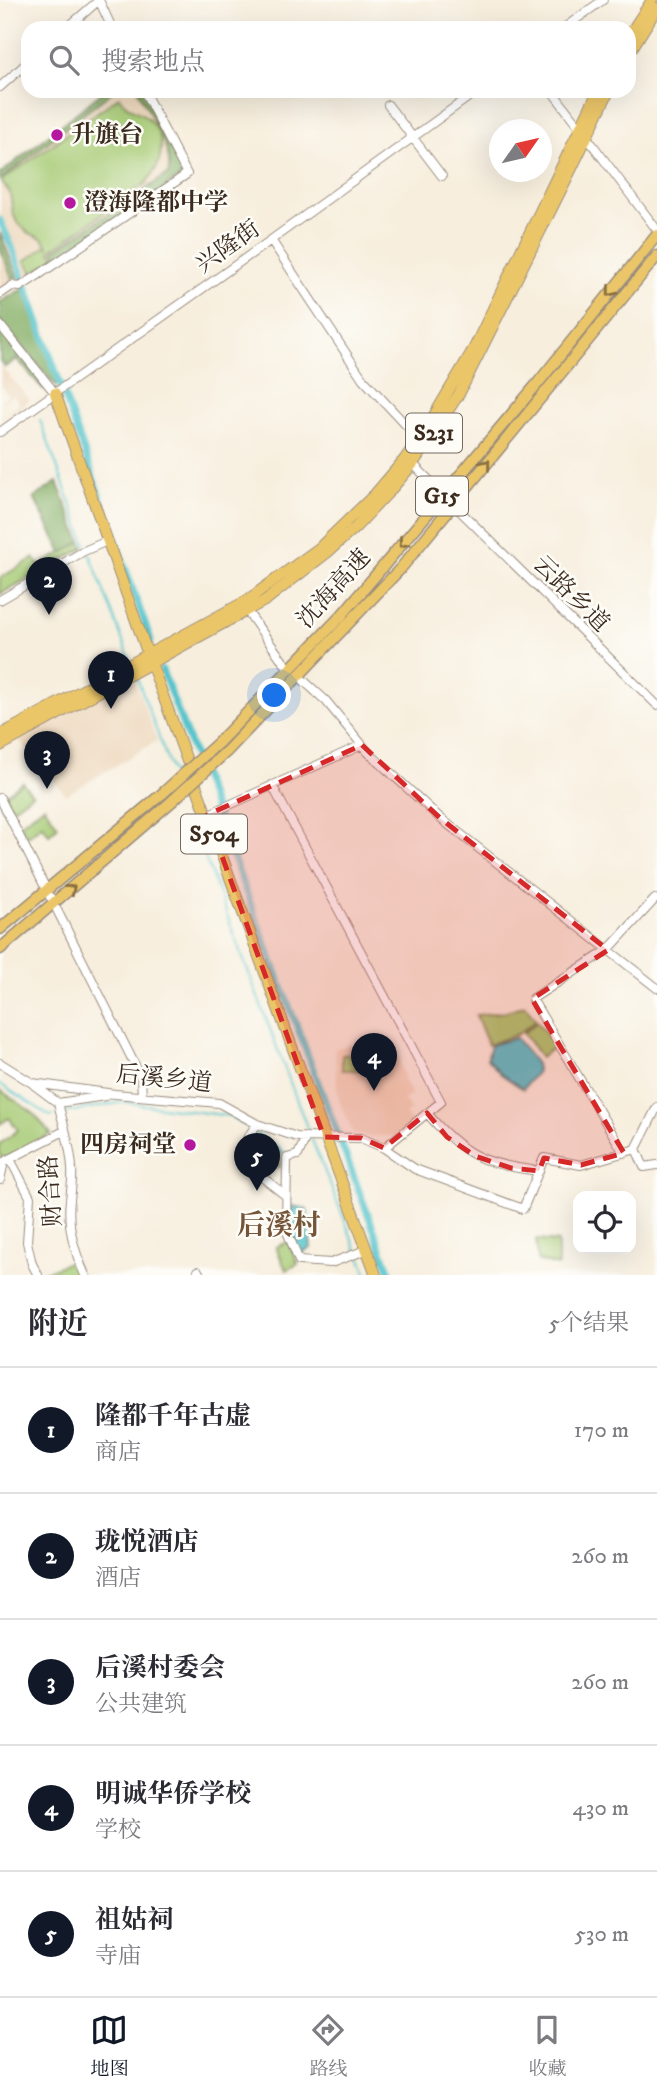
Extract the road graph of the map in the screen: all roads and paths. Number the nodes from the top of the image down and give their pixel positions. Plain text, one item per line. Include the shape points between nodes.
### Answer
1 (98, 0) edge
2 (603, 0) edge
3 (652, 0) edge
4 (657, 8) edge
5 (75, 21) edge
6 (108, 21) edge
7 (574, 21) edge
8 (636, 24) edge
9 (636, 42) edge
10 (21, 68) edge
11 (0, 87) edge
12 (148, 98) edge
13 (467, 98) edge
14 (557, 98) edge
15 (596, 98) edge
16 (604, 98) edge
17 (388, 105) dead end
18 (583, 134) junction
19 (412, 138) junction
20 (442, 176) dead end
21 (656, 235) edge
22 (271, 240) junction
23 (657, 256) edge
24 (0, 294) edge
25 (0, 325) edge
26 (55, 393) junction
27 (0, 432) edge
28 (419, 439) junction
29 (412, 464) junction
30 (439, 490) dead end
31 (458, 509) dead end
32 (107, 541) junction
33 (0, 600) edge
34 (247, 611) junction
35 (150, 659) junction
36 (285, 664) dead end
37 (133, 668) junction
38 (303, 680) dead end
39 (657, 705) edge
40 (0, 735) edge
41 (362, 745) junction
42 (0, 746) edge
43 (223, 746) junction
44 (272, 785) junction
45 (0, 797) edge
46 (167, 798) junction
47 (3, 812) edge
48 (207, 815) junction
49 (44, 885) dead end
50 (655, 899) edge
51 (57, 910) dead end
52 (0, 929) edge
53 (0, 949) edge
54 (608, 950) junction
55 (657, 988) edge
56 (0, 1063) edge
57 (32, 1083) junction
58 (116, 1094) junction
59 (142, 1096) junction
60 (58, 1103) junction
61 (657, 1107) edge
62 (427, 1113) junction
63 (254, 1128) junction
64 (64, 1131) junction
65 (311, 1140) junction
66 (384, 1148) junction
67 (636, 1149) junction
68 (624, 1153) junction
69 (10, 1159) junction
70 (657, 1165) edge
71 (539, 1171) junction
72 (0, 1180) edge
73 (285, 1195) junction
74 (361, 1252) junction
75 (38, 1275) edge
76 (85, 1275) edge
77 (376, 1275) edge

1 - 5 street
1 - 6 street
2 - 7 street
3 - 8 main road
4 - 9 main road
10 - 11 street
12 - 24 street via 187,174 38,275
13 - 19 street, 兴隆街
14 - 18 street
15 - 18 main road, S231
16 - 18 main road, S231
17 - 19 street
18 - 21 street
18 - 28 main road, S231 via 474,348
18 - 29 main road, S231 via 459,394
19 - 20 street
19 - 22 street, 兴隆街
21 -> 43 highway, 沈海高速 / G15 via 342,615
22 - 26 street, 兴隆街
22 - 28 street via 363,379
43 -> 23 highway, 沈海高速 / G15 via 401,568
25 - 26 street
26 - 27 street, 兴隆街
26 - 32 main road, S504
28 - 35 main road, S231 via 375,494 318,548 246,601
29 - 30 street
29 - 34 main road, S231 via 346,536
31 - 39 street, 云路乡道
32 - 33 street
32 - 35 main road, S504
34 - 35 main road, S231
34 - 36 street
35 - 37 main road, S231
35 - 48 main road, S504
37 - 40 main road, S231
37 - 42 main road, S231
38 - 41 street
41 - 44 street
41 - 54 street via 440,818
43 - 46 highway, 沈海高速 / G15, bridge
44 - 48 street
44 - 62 street via 441,1102
45 - 47 street
46 - 52 highway, 沈海高速 / G15
53 -> 46 highway, 沈海高速 / G15
47 - 49 street
48 - 65 main road, S504
50 - 54 street
51 - 59 street via 141,1077
54 - 55 street
54 - 68 street via 532,999
56 - 57 street, 后溪乡道
57 - 58 street, 后溪乡道
57 - 60 street
58 - 59 street, 后溪乡道
58 - 60 street
59 - 63 street, 后溪乡道 via 219,1103
60 - 64 street, 财合路
61 - 67 street
62 - 66 street
62 - 71 street via 447,1137 475,1156
63 - 65 street, 后溪乡道
63 - 73 street via 239,1159
64 - 69 street
64 - 76 street, 财合路 via 72,1164 72,1228
65 - 66 street, 后溪乡道 via 361,1138
65 - 73 street via 299,1155 287,1158
65 - 74 main road, S504
66 - 71 street, 后溪乡道 via 415,1169 523,1209
67 - 68 street
67 - 70 street via 644,1167
68 - 71 street via 581,1165 544,1158
69 - 72 street via 4,1162
69 - 75 street via 30,1197 27,1242
73 - 74 street via 286,1229 299,1261 331,1263
74 - 77 main road, S504

